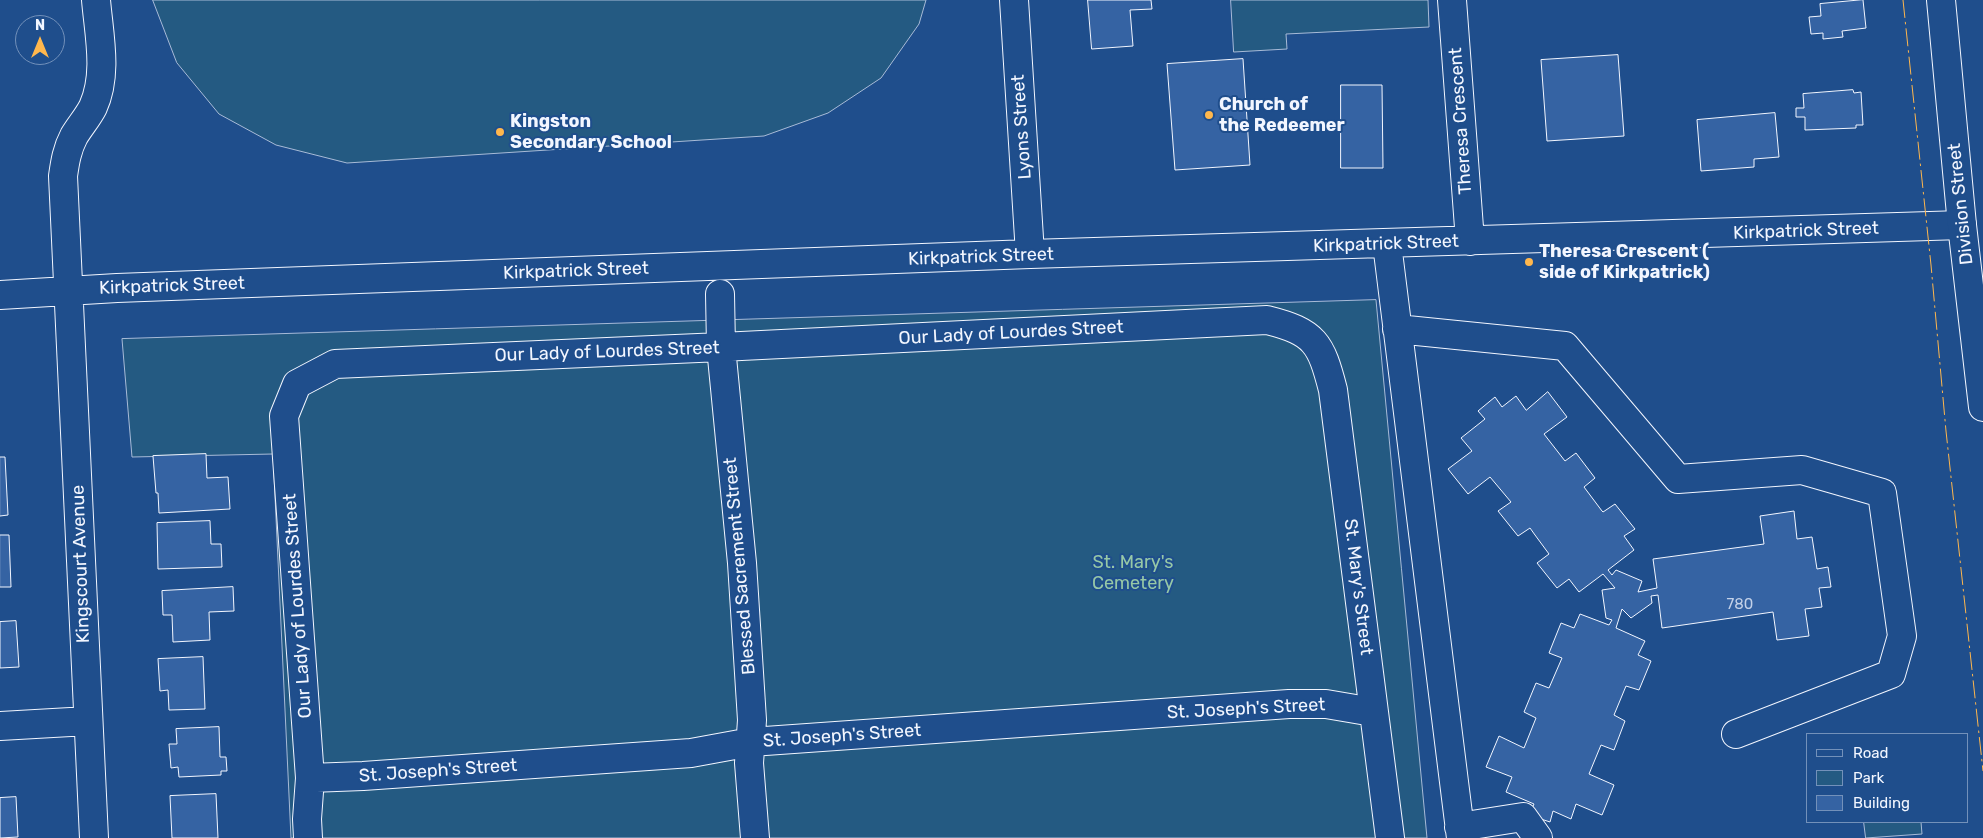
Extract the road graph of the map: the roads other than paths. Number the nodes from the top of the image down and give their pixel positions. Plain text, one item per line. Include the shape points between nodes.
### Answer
1 (96, 0) edge
2 (1014, 0) edge
3 (1452, 0) edge
4 (1941, 0) edge
5 (1962, 225) junction
6 (1470, 241) junction
7 (1387, 244) junction
8 (1030, 254) junction
9 (69, 290) junction
10 (720, 294) dead end
11 (0, 295) edge
12 (1397, 329) junction
13 (1314, 340) joint
14 (721, 347) junction
15 (1983, 407) edge
16 (1374, 712) junction
17 (88, 721) junction
18 (0, 726) edge
19 (1736, 734) dead end
20 (751, 742) junction
21 (310, 778) junction
22 (1460, 832) edge
23 (94, 838) edge
24 (308, 838) edge
25 (755, 838) edge
26 (1390, 838) edge
27 (1538, 838) edge

1 - 9 street, Kingscourt Avenue via 102,70 100,88 93,108 65,157 63,176
2 - 8 street, Lyons Street
3 - 6 street, Theresa Crescent
4 - 5 street, Division Street
5 - 6 street, Kirkpatrick Street
5 - 15 street, Division Street
6 - 7 street, Kirkpatrick Street
7 - 8 street, Kirkpatrick Street
7 - 12 street
8 - 9 street, Kirkpatrick Street
9 - 11 street, Kirkpatrick Street
9 - 17 street, Kingscourt Avenue
10 - 14 street, Blessed Sacrement Street
12 - 19 street via 1565,346 1678,479 1802,470 1882,493 1902,636 1891,674
12 - 22 street
13 - 14 street, Our Lady of Lourdes Street via 1292,326 1267,320
13 - 16 street, St. Mary's Street via 1326,364 1333,390
14 - 20 street, Blessed Sacrement Street via 742,564
14 - 21 street, Our Lady of Lourdes Street via 335,364 297,384 284,416
16 - 20 street, St. Joseph's Street via 1326,704 1289,704
16 - 26 street, St. Mary's Street
17 - 18 street
17 - 23 street, Kingscourt Avenue
20 - 21 street, St. Joseph's Street via 691,753
20 - 25 street, Blessed Sacrement Street via 749,763
21 - 24 street, Our Lady of Lourdes Street
22 - 27 street via 1523,817

